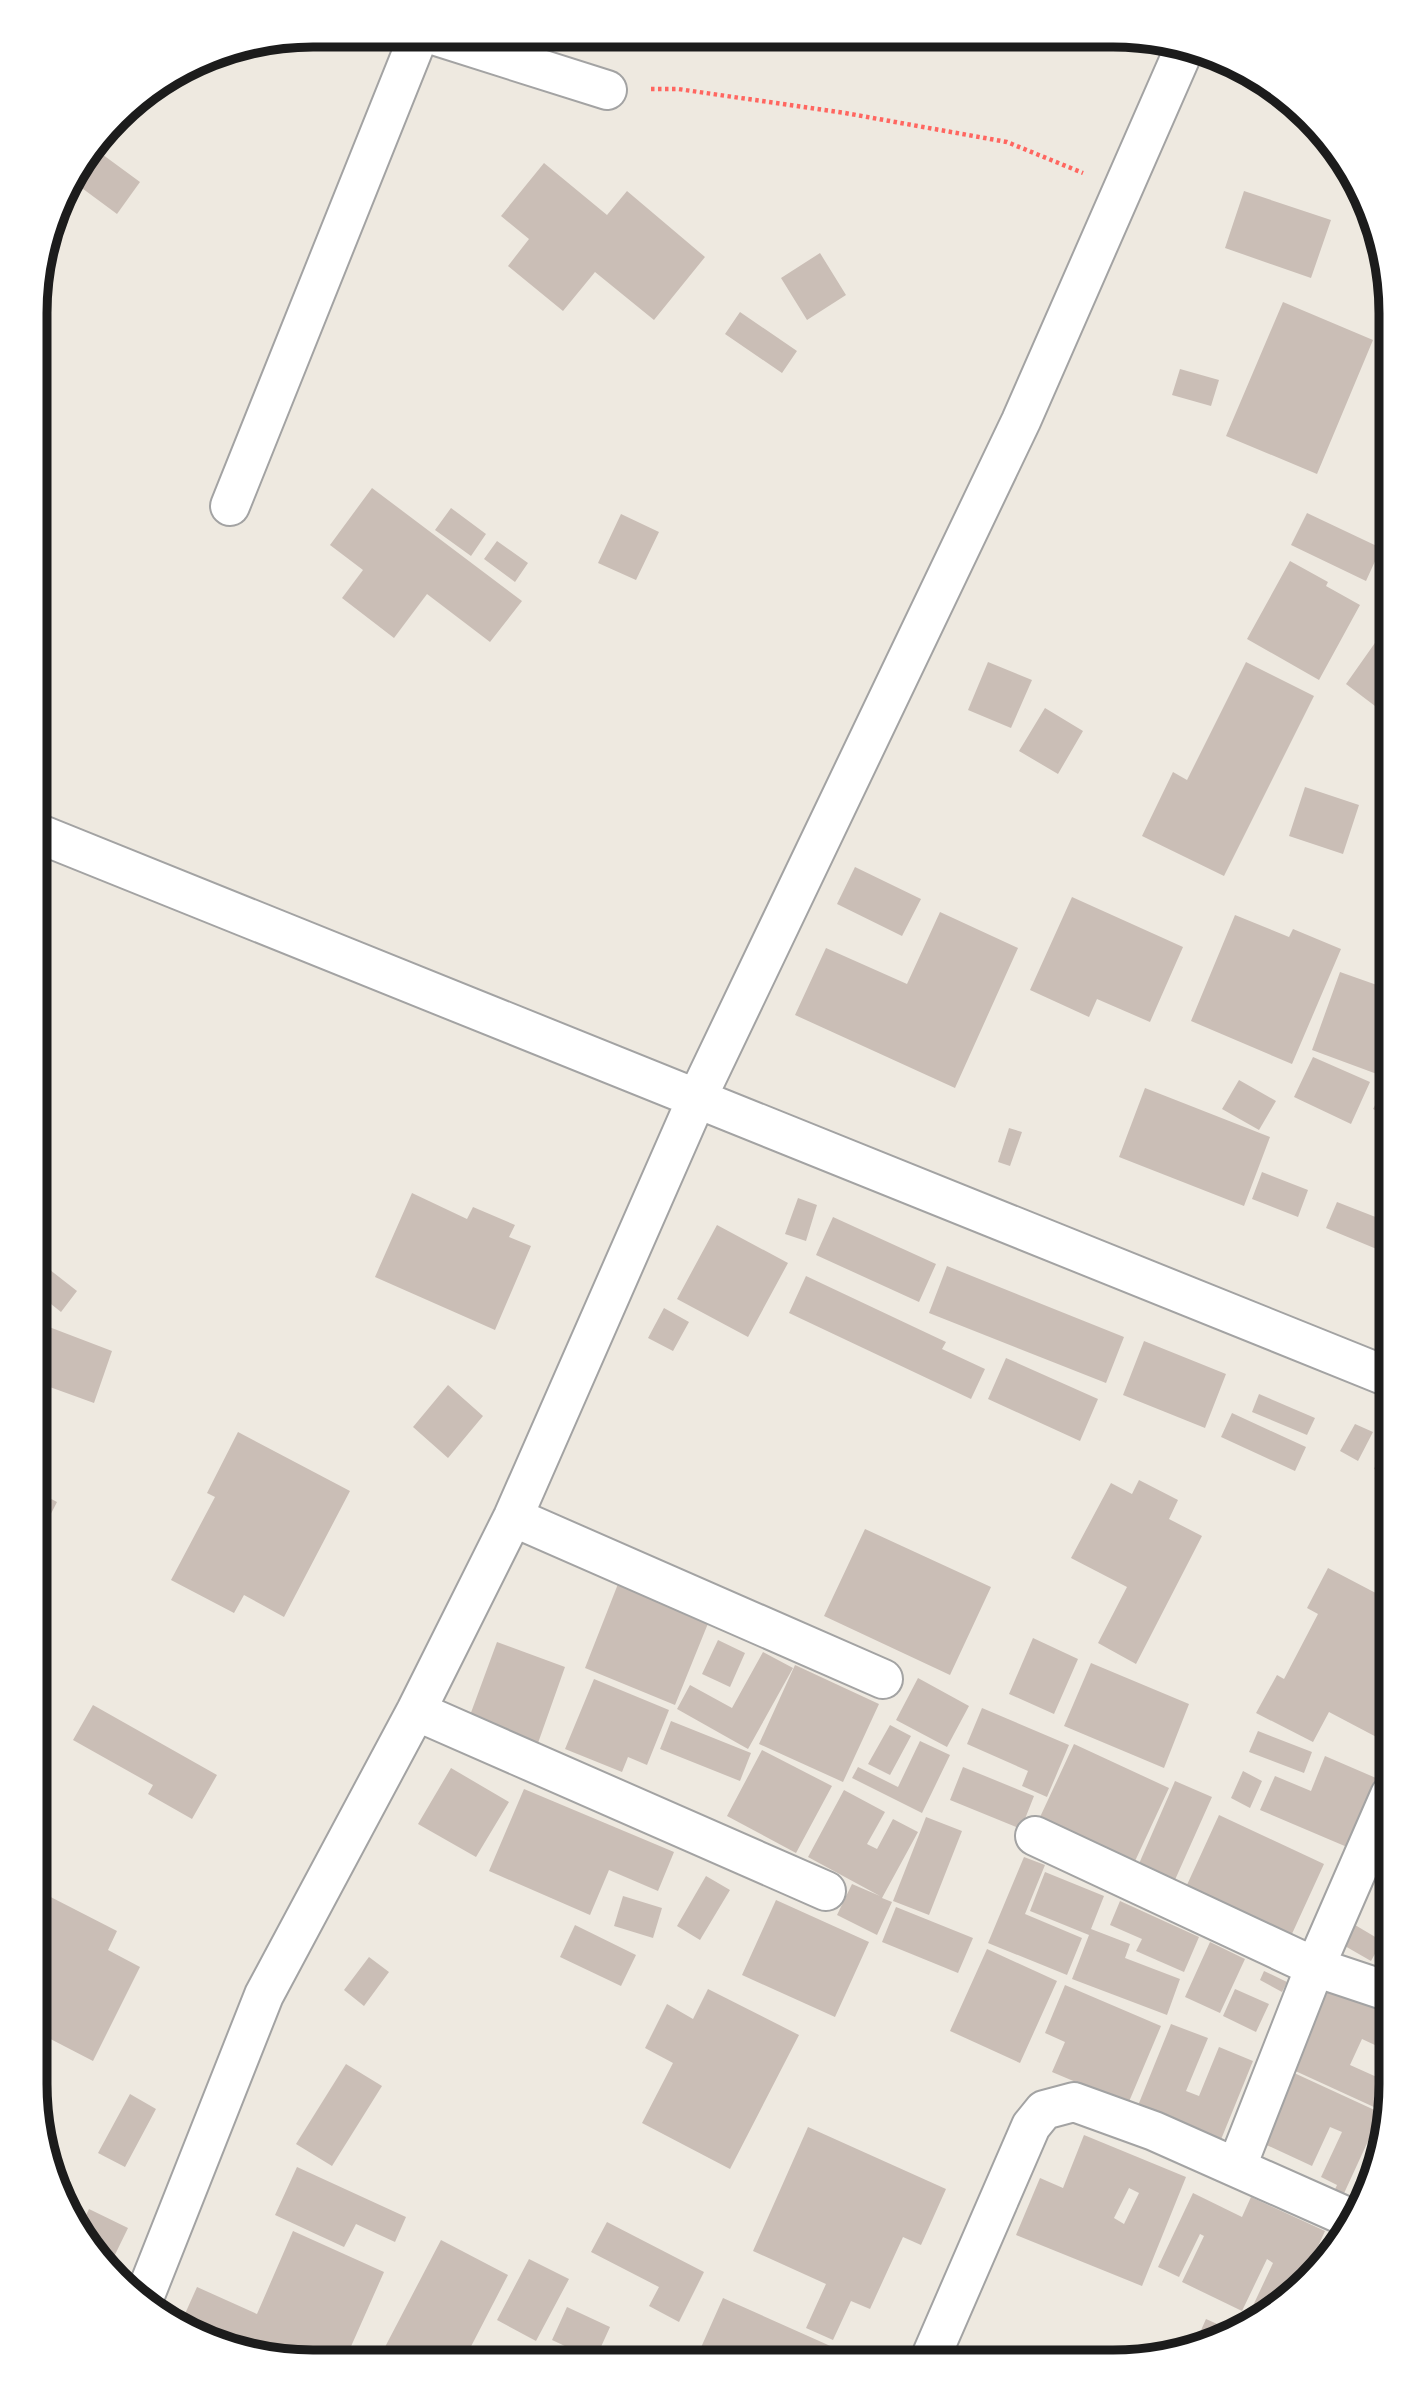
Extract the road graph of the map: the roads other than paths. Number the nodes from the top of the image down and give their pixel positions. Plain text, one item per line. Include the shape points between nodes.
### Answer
1 (414, 47) edge
2 (471, 47) edge
3 (1181, 56) edge
4 (607, 90) road end
5 (230, 506) dead end
6 (47, 837) edge
7 (697, 1098) junction
8 (1379, 1373) edge
9 (513, 1517) junction
10 (883, 1679) dead end
11 (416, 1711) junction
12 (1379, 1822) edge
13 (1035, 1836) dead end
14 (826, 1891) dead end
15 (1315, 1967) junction
16 (1379, 1988) edge
17 (1237, 2166) junction
18 (1344, 2215) edge
19 (147, 2291) edge
20 (934, 2350) edge

1 - 5 street
2 - 4 street
3 - 7 street via 1021,421
6 - 7 street
7 - 8 street
7 - 9 street
9 - 10 street
9 - 11 street
11 - 14 street
11 - 19 street via 264,1995
12 - 15 street
13 - 15 street
15 - 16 street
15 - 17 street
17 - 18 street
17 - 20 street via 1074,2102 1044,2110 1031,2126

